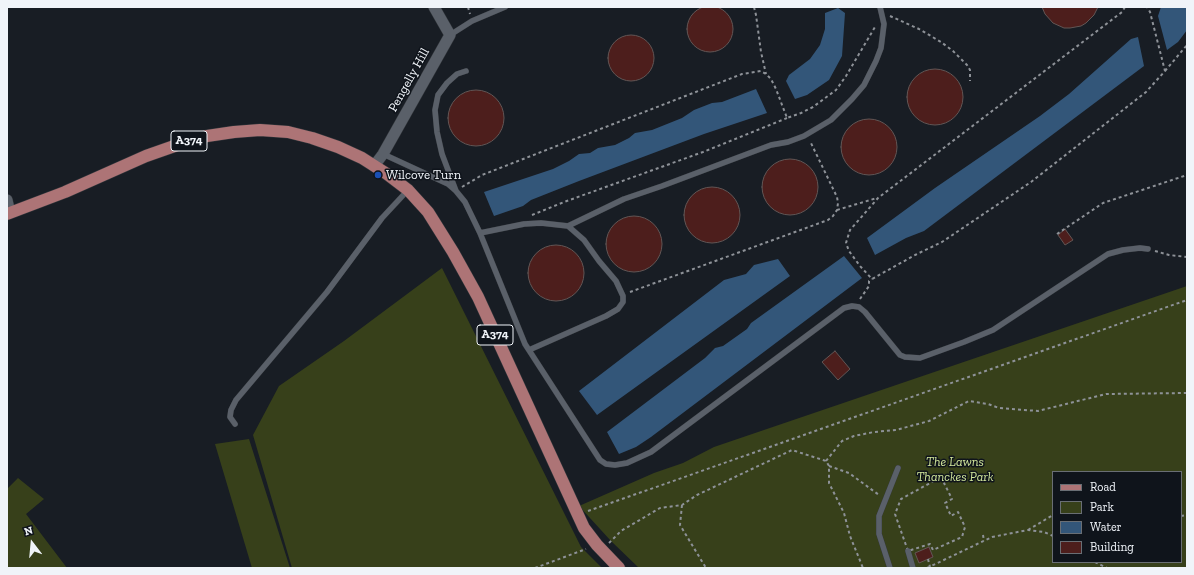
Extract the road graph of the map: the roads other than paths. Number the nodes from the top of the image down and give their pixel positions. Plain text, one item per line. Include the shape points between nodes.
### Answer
1 (434, 7) edge
2 (505, 7) edge
3 (880, 7) edge
4 (450, 35) junction
5 (466, 71) dead end
6 (383, 154) junction
7 (374, 166) junction
8 (408, 190) junction
9 (456, 190) junction
10 (7, 200) edge
11 (9, 213) edge
12 (568, 226) junction
13 (480, 233) junction
14 (1148, 249) road end
15 (529, 350) junction
16 (235, 424) dead end
17 (898, 468) dead end
18 (908, 551) road end
19 (619, 568) edge
20 (890, 568) edge
21 (913, 568) edge

1 - 4 street
2 - 4 lane via 472,21
3 - 12 lane via 884,24 881,48 864,85 831,120 807,135 771,145 624,199
4 - 6 street, Pengelly Hill
5 - 9 lane via 457,74 447,83 438,95 434,110 442,154
6 - 7 street, Pengelly Hill
6 - 9 lane
7 - 8 main road, A374
7 - 11 main road, A374 via 338,147 312,138 260,130 234,132 207,136 146,156 65,192
8 - 16 lane via 382,218 327,292 236,400 230,417
8 - 19 main road, A374 via 428,212 478,297 584,528
9 - 13 lane via 465,202
10 - 11 street
12 - 13 lane via 541,223
12 - 15 lane via 584,240 616,281 623,302 618,309
13 - 15 lane
14 - 15 lane via 1123,250 1108,254 993,330 920,358 900,355 859,307 844,308 651,452 627,463 615,465 600,460
17 - 20 lane via 879,516 879,534
18 - 21 lane

